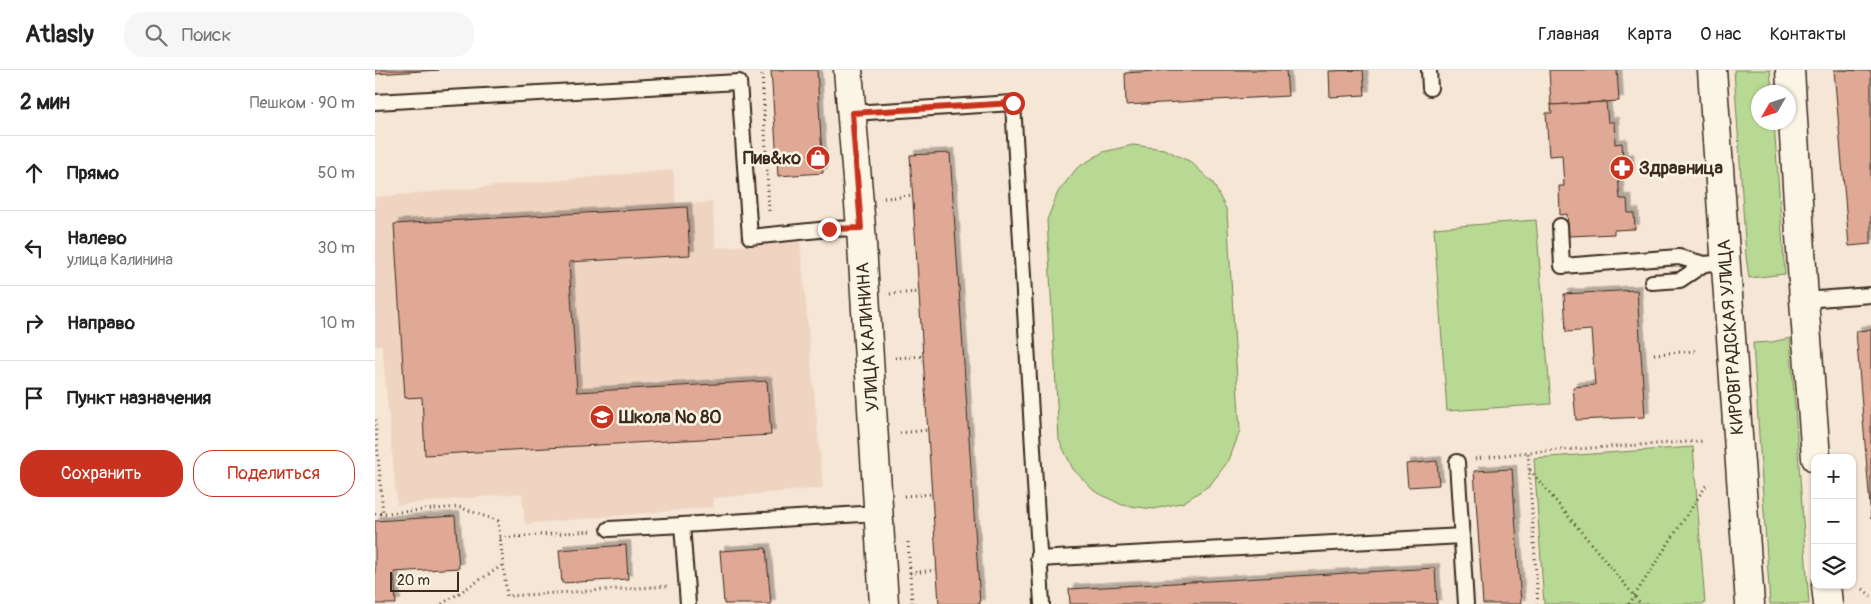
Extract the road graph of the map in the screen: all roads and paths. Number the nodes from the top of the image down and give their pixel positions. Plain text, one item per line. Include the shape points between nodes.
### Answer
1 (762, 70) edge
2 (848, 70) edge
3 (1429, 70) edge
4 (1712, 70) edge
5 (1790, 70) edge
6 (1430, 88) dead end
7 (375, 102) edge
8 (852, 113) junction
9 (913, 196) dead end
10 (884, 198) dead end
11 (748, 213) junction
12 (1560, 226) dead end
13 (861, 228) junction
14 (1715, 263) junction
15 (1652, 282) dead end
16 (919, 292) dead end
17 (890, 294) dead end
18 (1871, 295) edge
19 (1804, 300) junction
20 (1695, 351) dead end
21 (1654, 354) dead end
22 (924, 356) dead end
23 (895, 358) dead end
24 (375, 420) edge
25 (928, 430) dead end
26 (900, 433) dead end
27 (1704, 441) dead end
28 (1528, 452) junction
29 (1816, 454) edge
30 (1457, 462) joint
31 (1529, 470) junction
32 (1707, 484) dead end
33 (932, 494) dead end
34 (904, 496) dead end
35 (383, 513) junction
36 (879, 513) junction
37 (375, 514) edge
38 (682, 525) junction
39 (609, 529) joint
40 (1462, 536) junction
41 (500, 538) junction
42 (1038, 559) junction
43 (503, 565) junction
44 (937, 570) dead end
45 (910, 572) dead end
46 (667, 586) dead end
47 (1826, 589) edge
48 (1863, 589) dead end
49 (1635, 596) junction
50 (1871, 596) edge
51 (442, 604) edge
52 (688, 604) edge
53 (884, 604) edge
54 (1042, 604) edge
55 (1466, 604) edge
56 (1538, 604) edge
57 (1629, 604) edge
58 (1641, 604) edge
59 (1750, 604) edge
60 (1827, 604) edge

1 - 11 path via 769,211
2 - 8 main road, УЛИЦА КАЛИНИНА
3 - 6 lane
4 - 14 main road, КИРОВГРАДСКАЯ УЛИЦА
5 - 19 main road
7 - 11 lane via 739,82
8 - 13 main road, УЛИЦА КАЛИНИНА
8 - 42 lane via 1013,103
9 - 10 path
11 - 13 lane via 750,237
12 - 14 lane via 1562,266 1679,257
13 - 36 main road, УЛИЦА КАЛИНИНА
14 - 15 lane via 1680,280
14 - 59 main road, КИРОВГРАДСКАЯ УЛИЦА
16 - 17 path
18 - 19 lane
19 - 29 main road
20 - 21 path
22 - 23 path
24 - 35 path
25 - 26 path
27 - 28 path
28 - 30 path
28 - 31 path
30 - 40 lane
31 - 49 path
31 - 56 path
32 - 49 path
33 - 34 path
35 - 37 path
35 - 41 path via 459,507 498,521
36 - 38 lane
36 - 53 main road, УЛИЦА КАЛИНИНА
38 - 39 lane
38 - 52 lane
39 - 41 path
40 - 42 lane
40 - 55 lane
41 - 43 path
42 - 54 lane
43 - 46 path via 507,596
43 - 51 path
44 - 45 path
47 - 60 main road
48 - 50 path
49 - 57 path
49 - 58 path

